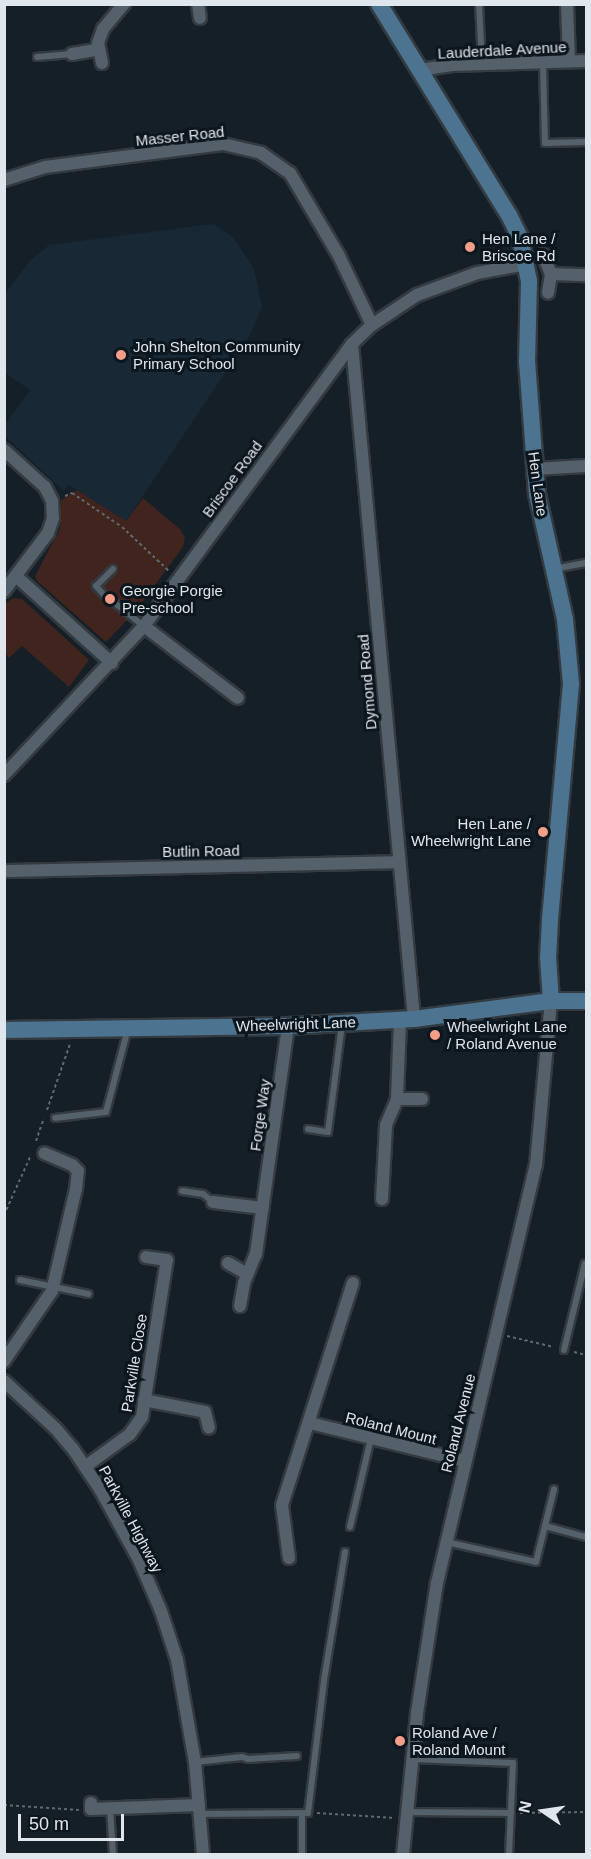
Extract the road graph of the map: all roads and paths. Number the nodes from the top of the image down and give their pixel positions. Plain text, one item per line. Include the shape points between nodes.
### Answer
1 (124, 4) edge
2 (198, 4) edge
3 (379, 4) edge
4 (479, 4) edge
5 (567, 4) edge
6 (200, 18) dead end
7 (99, 49) junction
8 (72, 54) joint
9 (37, 57) dead end
10 (569, 61) junction
11 (586, 61) edge
12 (543, 62) junction
13 (102, 63) dead end
14 (482, 64) junction
15 (420, 70) junction
16 (586, 142) edge
17 (4, 180) edge
18 (543, 255) dead end
19 (526, 264) junction
20 (551, 274) junction
21 (586, 274) edge
22 (548, 293) dead end
23 (372, 325) junction
24 (351, 344) junction
25 (4, 450) edge
26 (586, 466) edge
27 (534, 469) junction
28 (52, 501) junction
29 (586, 563) edge
30 (113, 569) dead end
31 (553, 569) junction
32 (17, 577) junction
33 (178, 579) junction
34 (4, 591) edge
35 (104, 595) dead end
36 (115, 603) dead end
37 (144, 626) junction
38 (112, 663) junction
39 (238, 698) dead end
40 (4, 775) edge
41 (399, 862) junction
42 (4, 871) edge
43 (551, 1001) junction
44 (586, 1001) edge
45 (407, 1019) junction
46 (342, 1023) junction
47 (288, 1026) junction
48 (75, 1029) junction
49 (128, 1029) junction
50 (4, 1030) edge
51 (397, 1099) junction
52 (422, 1099) dead end
53 (55, 1118) dead end
54 (308, 1129) dead end
55 (44, 1153) dead end
56 (182, 1191) dead end
57 (382, 1199) dead end
58 (213, 1202) joint
59 (263, 1208) junction
60 (4, 1215) edge
61 (146, 1257) dead end
62 (228, 1263) dead end
63 (585, 1263) edge
64 (247, 1274) junction
65 (20, 1280) dead end
66 (353, 1283) dead end
67 (53, 1287) junction
68 (89, 1294) dead end
69 (240, 1306) dead end
70 (496, 1333) junction
71 (564, 1350) junction
72 (586, 1355) edge
73 (4, 1361) edge
74 (4, 1381) edge
75 (144, 1401) junction
76 (310, 1423) junction
77 (209, 1428) dead end
78 (371, 1438) junction
79 (465, 1461) junction
80 (86, 1466) junction
81 (554, 1489) dead end
82 (545, 1526) junction
83 (350, 1527) dead end
84 (586, 1537) edge
85 (446, 1542) junction
86 (345, 1552) dead end
87 (289, 1558) dead end
88 (297, 1756) dead end
89 (412, 1759) junction
90 (195, 1762) junction
91 (4, 1805) edge
92 (110, 1808) junction
93 (90, 1809) joint
94 (200, 1810) junction
95 (586, 1812) edge
96 (305, 1813) junction
97 (511, 1813) junction
98 (407, 1816) junction
99 (113, 1854) edge
100 (203, 1854) edge
101 (302, 1854) edge
102 (404, 1854) edge
103 (509, 1854) edge

1 - 7 street via 108,21
2 - 6 street
3 - 15 street, Hen Lane
4 - 14 lane
5 - 10 street
7 - 8 street
7 - 13 street
8 - 9 lane
10 - 11 street, Lauderdale Avenue
10 - 12 street, Lauderdale Avenue
12 - 14 street, Lauderdale Avenue
12 - 16 lane via 545,143
14 - 15 street, Lauderdale Avenue
15 - 19 street, Hen Lane via 509,215
17 - 23 street, Masser Road via 45,167 223,144 261,153 290,173 339,256
18 - 20 street
19 - 23 street, Briscoe Road via 443,284 417,295
19 - 27 street, Hen Lane via 530,281 527,361
20 - 21 street
20 - 22 street
23 - 24 street, Briscoe Road
24 - 33 street, Briscoe Road
24 - 41 street, Dymond Road
25 - 28 street via 36,476
26 - 27 street
27 - 31 street, Hen Lane
28 - 32 street via 53,518 48,533
28 - 33 path via 72,494 122,527
29 - 31 lane
30 - 35 lane via 96,586
31 - 43 street, Hen Lane via 565,619 571,684 550,920
32 - 34 street
32 - 38 street
33 - 37 street, Briscoe Road
36 - 37 lane
37 - 38 street, Briscoe Road
37 - 39 street
38 - 40 street, Briscoe Road
41 - 42 street, Butlin Road
41 - 45 street, Dymond Road
43 - 44 street, Wheelwright Lane
43 - 45 street, Wheelwright Lane
43 - 70 street, Roland Avenue via 540,1145
45 - 46 street, Wheelwright Lane
45 - 51 street, Dymond Road
46 - 47 street, Wheelwright Lane
46 - 54 lane via 328,1132
47 - 49 street, Wheelwright Lane
47 - 59 street, Forge Way
48 - 49 street, Wheelwright Lane
48 - 50 street, Wheelwright Lane
48 - 60 path via 33,1152
49 - 53 lane via 106,1112
51 - 52 street
51 - 57 street via 386,1125
55 - 67 street via 78,1171 66,1242
56 - 58 lane via 203,1194
58 - 59 street
59 - 64 street, Forge Way via 256,1254
61 - 75 street, Parkville Close via 167,1260
62 - 64 street
63 - 71 lane
64 - 69 street, Forge Way
65 - 67 lane
66 - 76 street
67 - 68 lane
67 - 73 street
70 - 71 path
70 - 79 street, Roland Avenue
71 - 72 path
74 - 80 street, Parkville Highway via 56,1429
75 - 77 street via 205,1412
75 - 80 street, Parkville Close via 138,1426
76 - 78 street, Roland Mount
76 - 87 street via 282,1505
78 - 79 street, Roland Mount
78 - 83 lane
79 - 85 street, Roland Avenue
80 - 90 street, Parkville Highway via 140,1560 161,1611 177,1660
81 - 82 lane
82 - 84 lane
82 - 85 lane via 536,1562
85 - 89 street, Roland Avenue
86 - 96 lane
88 - 90 lane via 242,1756
89 - 97 lane via 513,1763
89 - 98 street, Roland Avenue
90 - 94 street, Parkville Highway
91 - 93 path
92 - 93 street
92 - 94 street
92 - 99 lane
94 - 96 lane
94 - 100 street, Parkville Highway
95 - 97 path
96 - 98 path
96 - 101 lane
97 - 98 lane
97 - 103 lane
98 - 102 street, Roland Avenue

